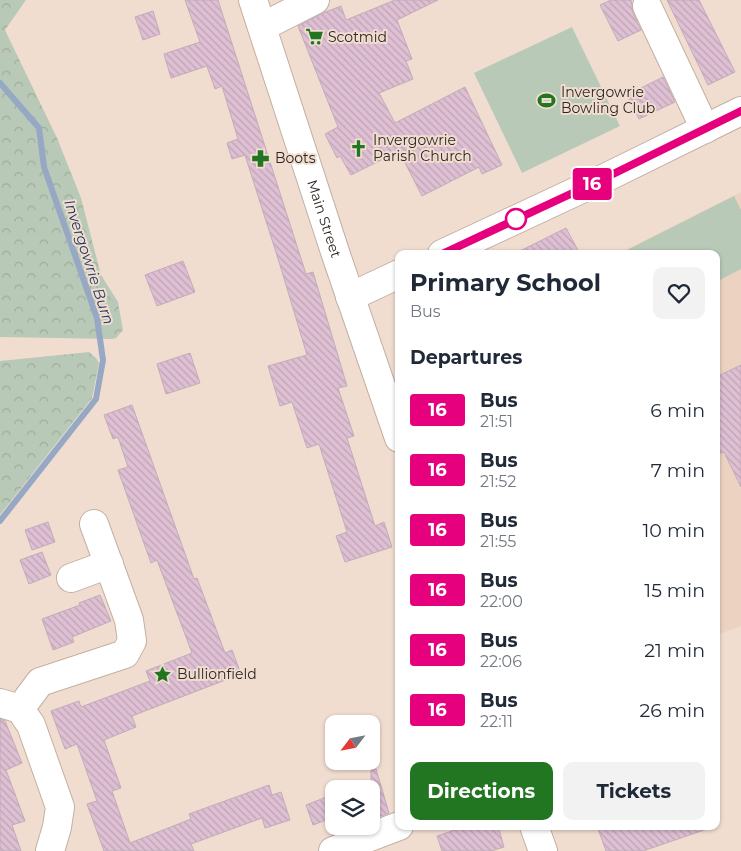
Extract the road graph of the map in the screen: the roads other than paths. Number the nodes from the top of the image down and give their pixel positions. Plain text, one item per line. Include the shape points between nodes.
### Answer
1 (253, 0) edge
2 (315, 0) edge
3 (647, 6) dead end
4 (262, 27) junction
5 (741, 111) edge
6 (704, 129) junction
7 (451, 250) edge
8 (395, 276) edge
9 (350, 297) junction
10 (395, 426) edge
11 (94, 524) dead end
12 (109, 564) junction
13 (71, 578) dead end
14 (10, 706) edge
15 (395, 828) edge
16 (535, 830) edge
17 (50, 851) edge
18 (333, 851) edge
19 (542, 851) edge

1 - 4 street, Main Street
2 - 4 street
3 - 6 street
4 - 9 street, Main Street
5 - 6 street
6 - 7 street
8 - 9 street
9 - 10 street, Main Street
11 - 12 street
12 - 13 street
12 - 14 street via 129,620 132,641 125,654 40,682
14 - 17 street via 31,725 60,807
15 - 18 street
16 - 19 street

